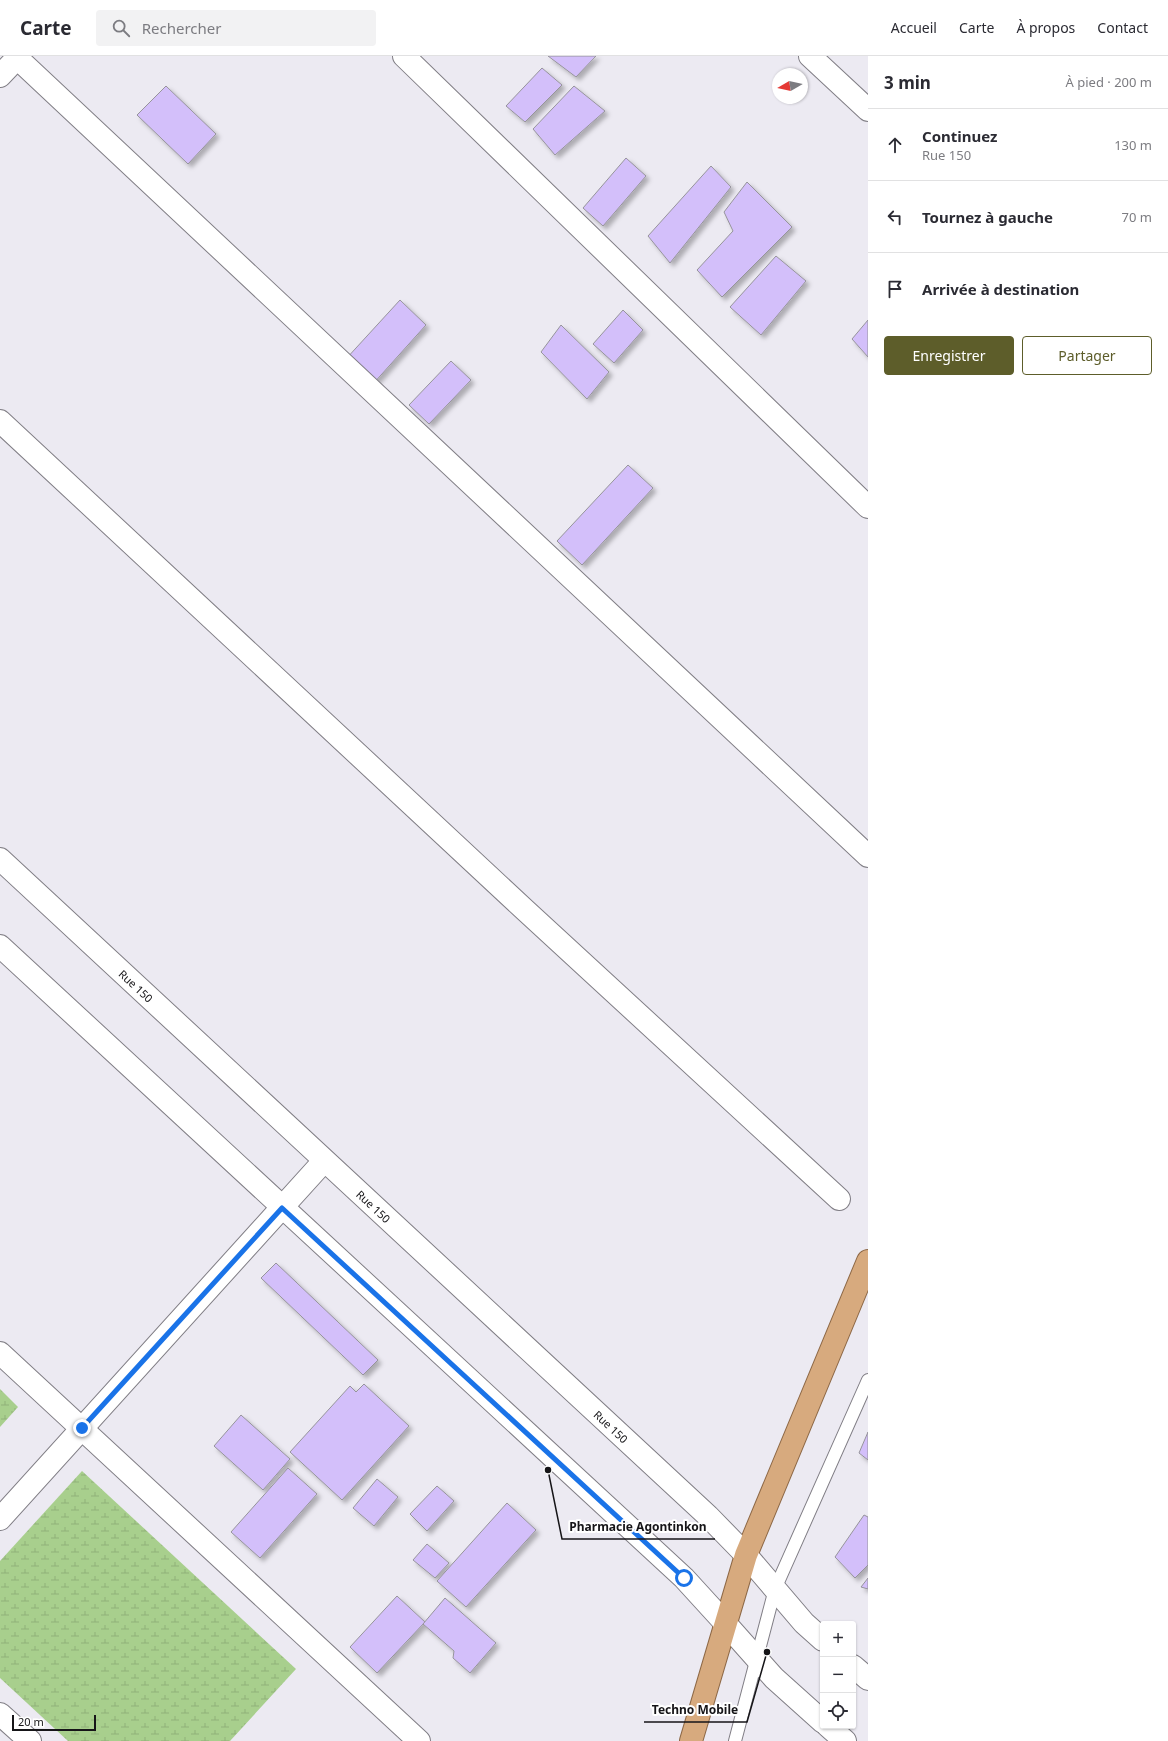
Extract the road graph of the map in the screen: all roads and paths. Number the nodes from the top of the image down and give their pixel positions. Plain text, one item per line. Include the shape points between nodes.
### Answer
1 (404, 56) edge
2 (810, 56) edge
3 (17, 57) edge
4 (0, 76) edge
5 (868, 110) edge
6 (0, 421) edge
7 (868, 507) edge
8 (868, 856) edge
9 (0, 859) edge
10 (0, 946) edge
11 (324, 1161) junction
12 (840, 1199) dead end
13 (282, 1208) junction
14 (868, 1261) edge
15 (0, 1353) edge
16 (868, 1380) edge
17 (82, 1428) junction
18 (0, 1519) edge
19 (746, 1556) junction
20 (774, 1589) junction
21 (726, 1624) junction
22 (820, 1637) edge
23 (758, 1659) junction
24 (856, 1669) edge
25 (868, 1679) edge
26 (0, 1714) edge
27 (820, 1719) edge
28 (831, 1729) edge
29 (400, 1733) edge
30 (30, 1741) edge
31 (420, 1741) edge
32 (691, 1741) edge
33 (735, 1741) edge
34 (845, 1741) edge

1 - 7 street
2 - 5 street
3 - 4 street
3 - 8 street
6 - 12 street via 525,910
9 - 11 street, Rue 150
10 - 13 street
11 - 13 street
11 - 19 street, Rue 150 via 708,1516
13 - 17 street
13 - 21 street via 684,1578
14 - 19 highway
15 - 17 street
16 - 20 lane
17 - 18 street
17 - 29 street
19 - 20 street, Rue 150
19 - 21 highway
20 - 22 street, Rue 150
20 - 23 lane
21 - 23 street
21 - 32 highway
23 - 27 street via 774,1678
23 - 33 lane
24 - 25 street
26 - 30 street
28 - 34 street
29 - 31 street

